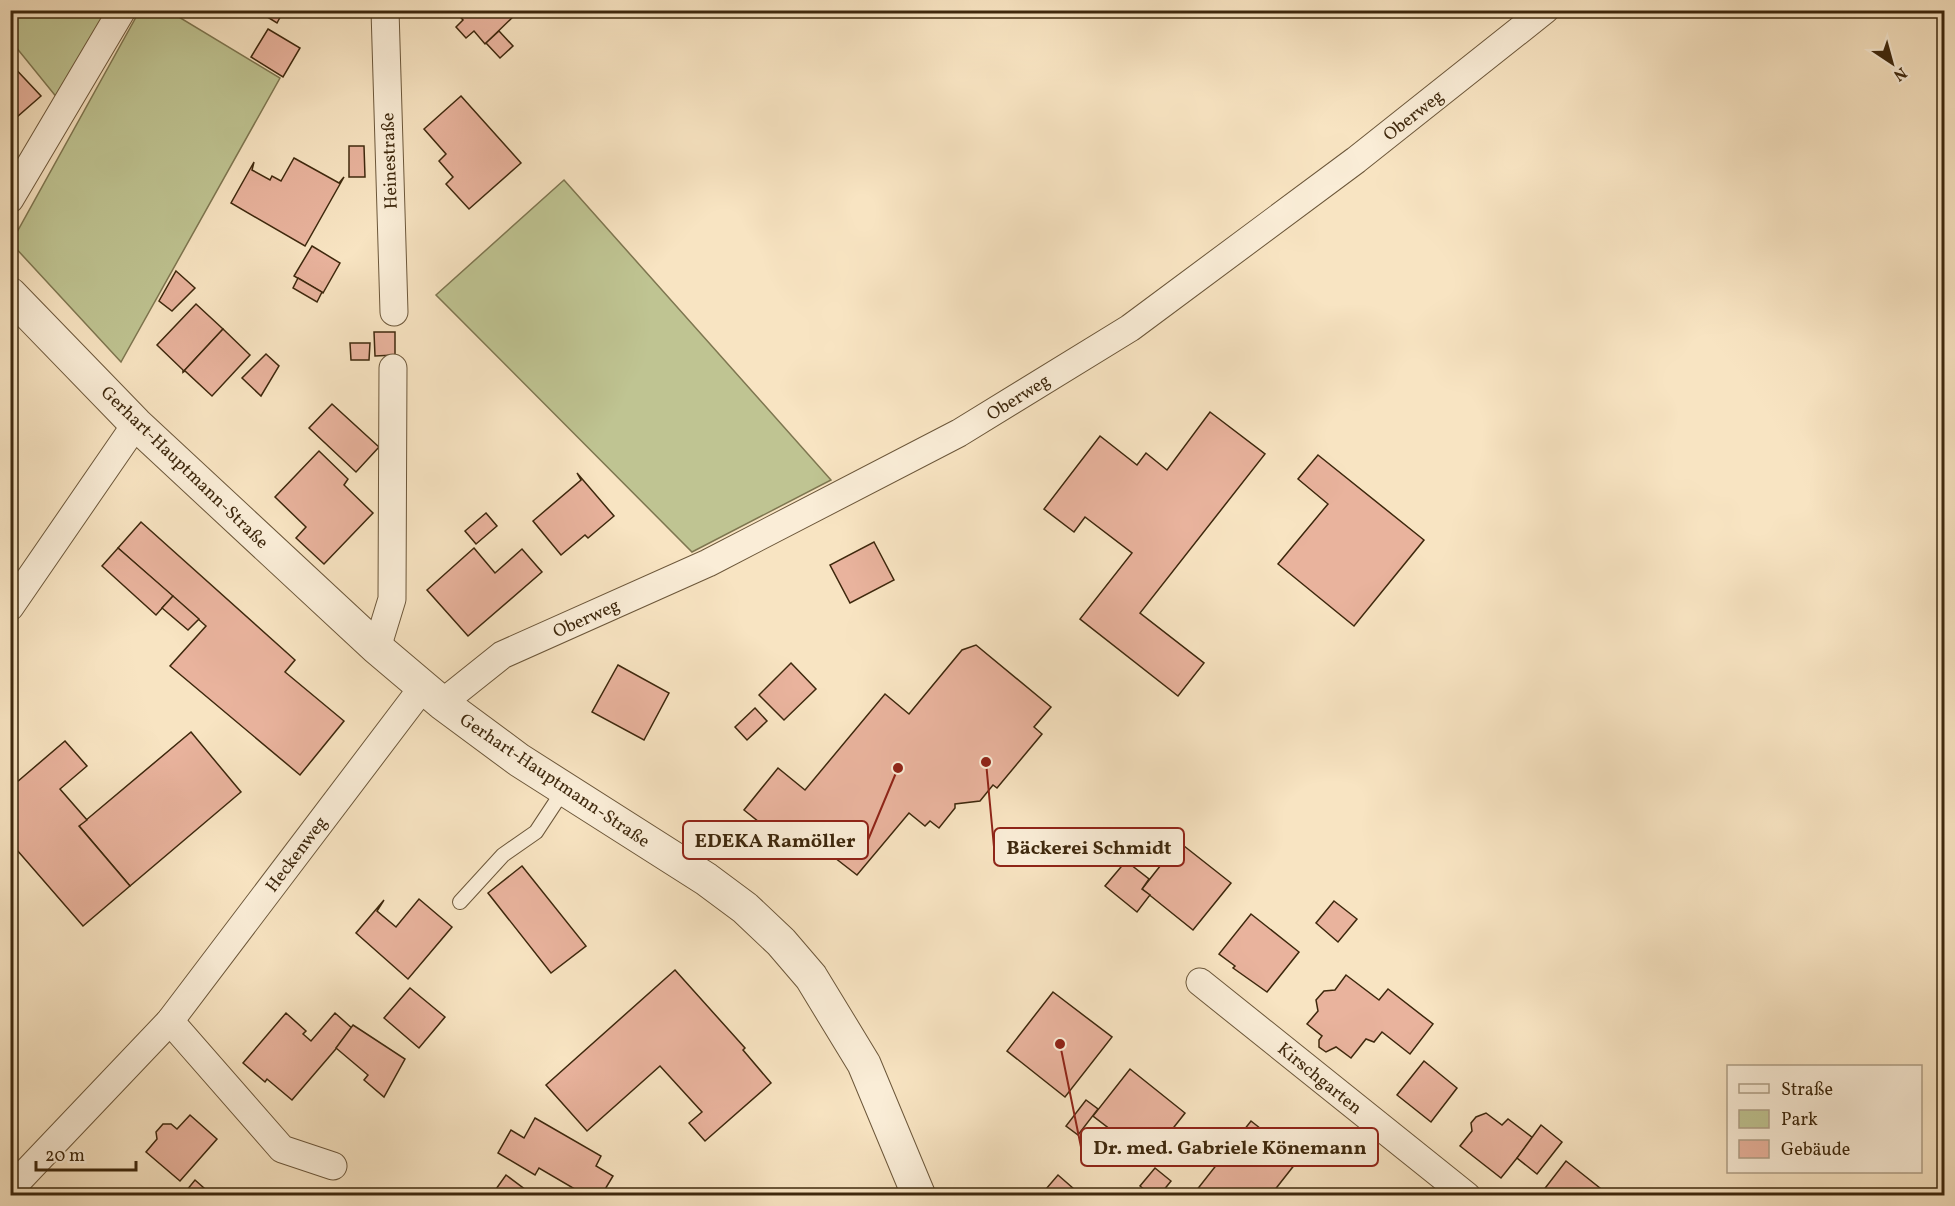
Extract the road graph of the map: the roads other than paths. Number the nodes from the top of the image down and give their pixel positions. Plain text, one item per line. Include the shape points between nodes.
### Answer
1 (123, 10) edge
2 (385, 10) edge
3 (1545, 10) edge
4 (10, 199) edge
5 (10, 294) edge
6 (394, 312) dead end
7 (393, 368) dead end
8 (136, 424) junction
9 (10, 607) edge
10 (376, 648) junction
11 (433, 695) junction
12 (565, 788) junction
13 (460, 902) dead end
14 (1200, 982) dead end
15 (170, 1020) junction
16 (333, 1166) dead end
17 (16, 1186) edge
18 (908, 1190) edge
19 (1467, 1196) edge

1 - 4 street
2 - 6 street, Heinestraße
3 - 11 street, Oberweg via 1356,160 1130,328 948,439 708,563 502,655
5 - 8 street, Gerhart-Hauptmann-Straße
7 - 10 street via 392,599
8 - 9 street
8 - 10 street, Gerhart-Hauptmann-Straße
10 - 11 street, Gerhart-Hauptmann-Straße
11 - 12 street, Gerhart-Hauptmann-Straße via 519,760
11 - 15 street, Heckenweg
12 - 13 lane via 536,832 503,855
12 - 18 street, Gerhart-Hauptmann-Straße via 745,908 811,977 864,1064
14 - 19 street, Kirschgarten
15 - 16 street via 282,1149
15 - 17 street, Heckenweg

